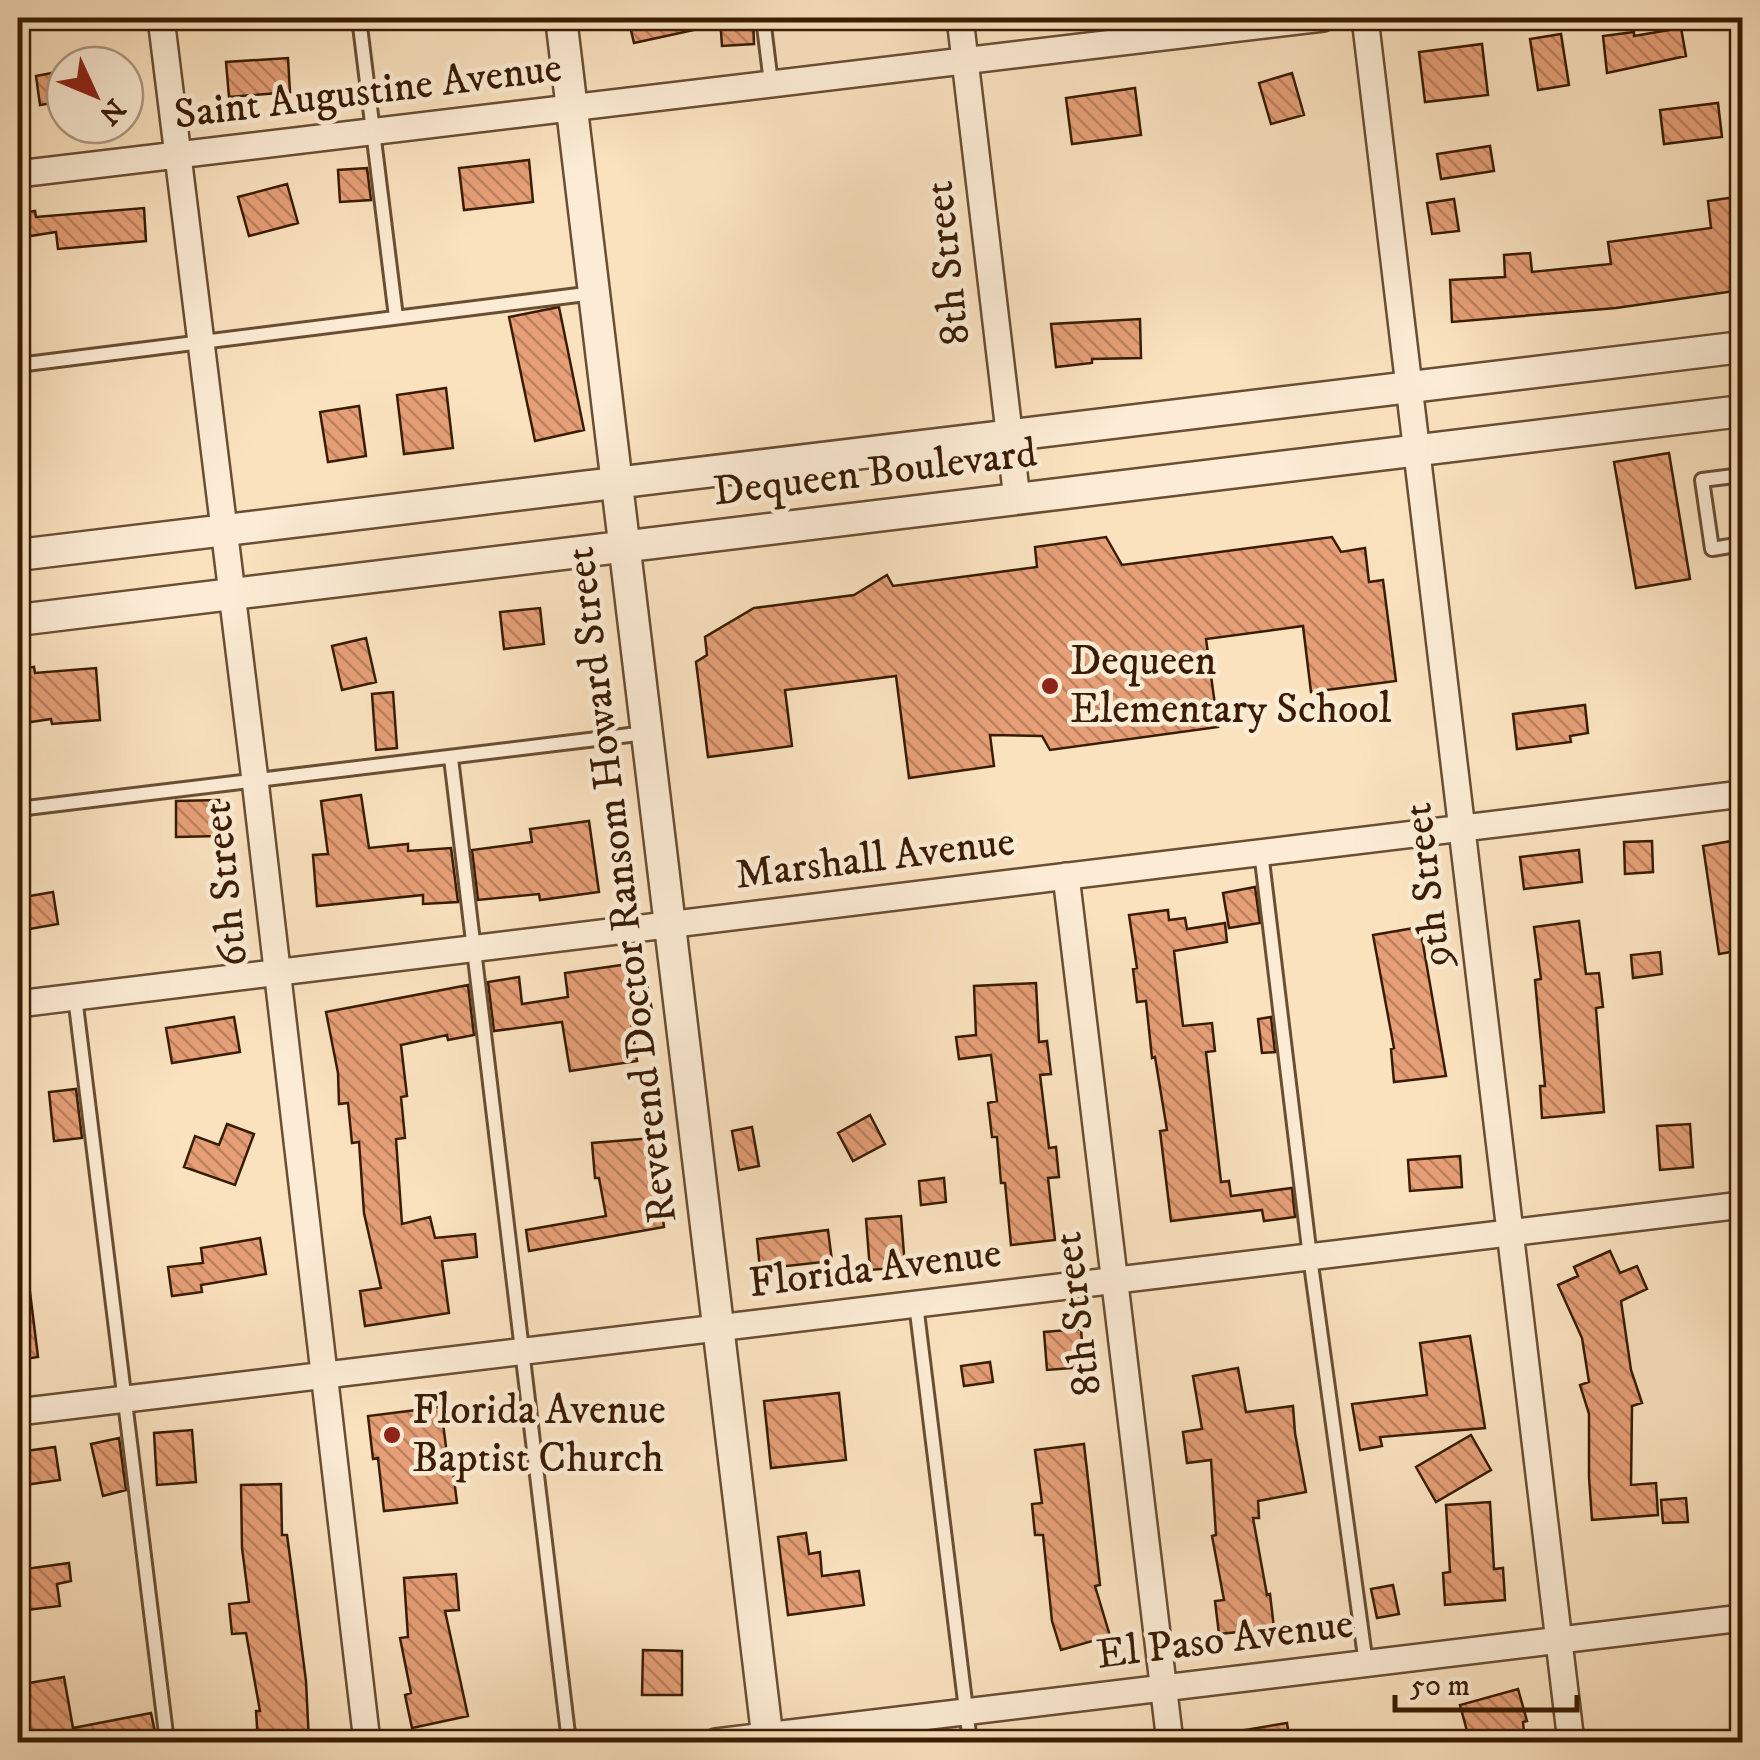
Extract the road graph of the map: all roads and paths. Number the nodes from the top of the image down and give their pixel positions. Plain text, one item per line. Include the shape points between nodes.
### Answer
1 (161, 18) edge
2 (359, 18) edge
3 (561, 18) edge
4 (763, 18) edge
5 (960, 18) edge
6 (1323, 18) edge
7 (1366, 18) edge
8 (966, 60) junction
9 (771, 84) junction
10 (572, 108) junction
11 (373, 132) junction
12 (178, 155) junction
13 (18, 174) edge
14 (594, 293) junction
15 (396, 317) junction
16 (200, 341) junction
17 (1742, 347) edge
18 (18, 365) edge
19 (1408, 388) junction
20 (1742, 411) edge
21 (1008, 436) junction
22 (1416, 451) junction
23 (1742, 475) edge
24 (616, 483) junction
25 (1016, 499) junction
26 (224, 530) junction
27 (1742, 544) edge
28 (624, 546) junction
29 (18, 555) edge
30 (232, 594) junction
31 (18, 620) edge
32 (646, 733) junction
33 (451, 758) junction
34 (255, 780) junction
35 (1742, 794) edge
36 (18, 809) edge
37 (1462, 828) junction
38 (1261, 852) junction
39 (1066, 876) junction
40 (669, 925) junction
41 (472, 948) junction
42 (276, 972) junction
43 (75, 997) junction
44 (18, 1004) edge
45 (1742, 1205) edge
46 (1510, 1233) junction
47 (1310, 1257) junction
48 (1114, 1281) junction
49 (916, 1304) junction
50 (718, 1328) junction
51 (521, 1352) junction
52 (323, 1376) junction
53 (126, 1399) junction
54 (18, 1412) edge
55 (1742, 1618) edge
56 (1559, 1640) junction
57 (1366, 1664) junction
58 (1163, 1688) junction
59 (966, 1712) junction
60 (768, 1739) edge
61 (167, 1742) edge
62 (367, 1742) edge
63 (569, 1742) edge
64 (716, 1742) edge
65 (970, 1742) edge
66 (1170, 1742) edge
67 (1571, 1742) edge

1 - 12 street, 6th Street
2 - 11 lane
3 - 10 street, Reverend Doctor Ransom Howard Street
4 - 9 lane
5 - 8 street, 8th Street
6 - 8 street, Saint Augustine Avenue
7 - 19 street, 9th Street
8 - 9 street, Saint Augustine Avenue
8 - 21 street, 8th Street
9 - 10 street, Saint Augustine Avenue
10 - 11 street, Saint Augustine Avenue
10 - 14 street, Reverend Doctor Ransom Howard Street
11 - 12 street, Saint Augustine Avenue
11 - 15 lane
12 - 13 street, Saint Augustine Avenue
12 - 16 street, 6th Street
14 - 15 lane
14 - 24 street, Reverend Doctor Ransom Howard Street
15 - 16 lane
16 - 18 lane
16 - 26 street, 6th Street
17 - 19 street, Dequeen Boulevard
19 - 21 street, Dequeen Boulevard
19 - 22 street, 9th Street
20 - 22 street, Dequeen Boulevard
21 - 24 street, Dequeen Boulevard
21 - 25 street, 8th Street
22 - 25 street, Dequeen Boulevard
22 - 37 street, 9th Street
23 - 27 lane via 1702,480 1712,549
24 - 26 street, Dequeen Boulevard
24 - 28 street, Reverend Doctor Ransom Howard Street
25 - 28 street, Dequeen Boulevard
26 - 29 street, Dequeen Boulevard
26 - 30 street, 6th Street
28 - 30 street, Dequeen Boulevard
28 - 32 street, Reverend Doctor Ransom Howard Street
30 - 31 street, Dequeen Boulevard
30 - 34 street, 6th Street
32 - 33 lane
32 - 40 street, Reverend Doctor Ransom Howard Street
33 - 34 lane
33 - 41 lane
34 - 36 lane
34 - 42 street, 6th Street
35 - 37 street, Marshall Avenue
37 - 38 street, Marshall Avenue
37 - 46 street, 9th Street
38 - 39 street, Marshall Avenue
38 - 47 lane
39 - 40 street, Marshall Avenue
39 - 48 street, 8th Street
40 - 41 street, Marshall Avenue
40 - 50 street, Reverend Doctor Ransom Howard Street
41 - 42 street, Marshall Avenue
41 - 51 lane
42 - 43 street, Marshall Avenue
42 - 52 street, 6th Street
43 - 44 street, Marshall Avenue
43 - 53 lane
45 - 46 street, Florida Avenue
46 - 47 street, Florida Avenue
46 - 56 street, 9th Street
47 - 48 street, Florida Avenue
47 - 57 lane
48 - 49 street, Florida Avenue
48 - 58 street, 8th Street
49 - 50 street, Florida Avenue
49 - 59 lane
50 - 51 street, Florida Avenue
50 - 60 street, Reverend Doctor Ransom Howard Street
51 - 52 street, Florida Avenue
51 - 63 lane
52 - 53 street, Florida Avenue
52 - 62 street, 6th Street
53 - 54 street, Florida Avenue
53 - 61 lane
55 - 56 street, El Paso Avenue
56 - 57 street, El Paso Avenue
56 - 67 street, 9th Street
57 - 58 street, El Paso Avenue
58 - 59 street, El Paso Avenue
58 - 66 street, 8th Street
59 - 60 street, El Paso Avenue
59 - 65 lane
60 - 64 street, El Paso Avenue

